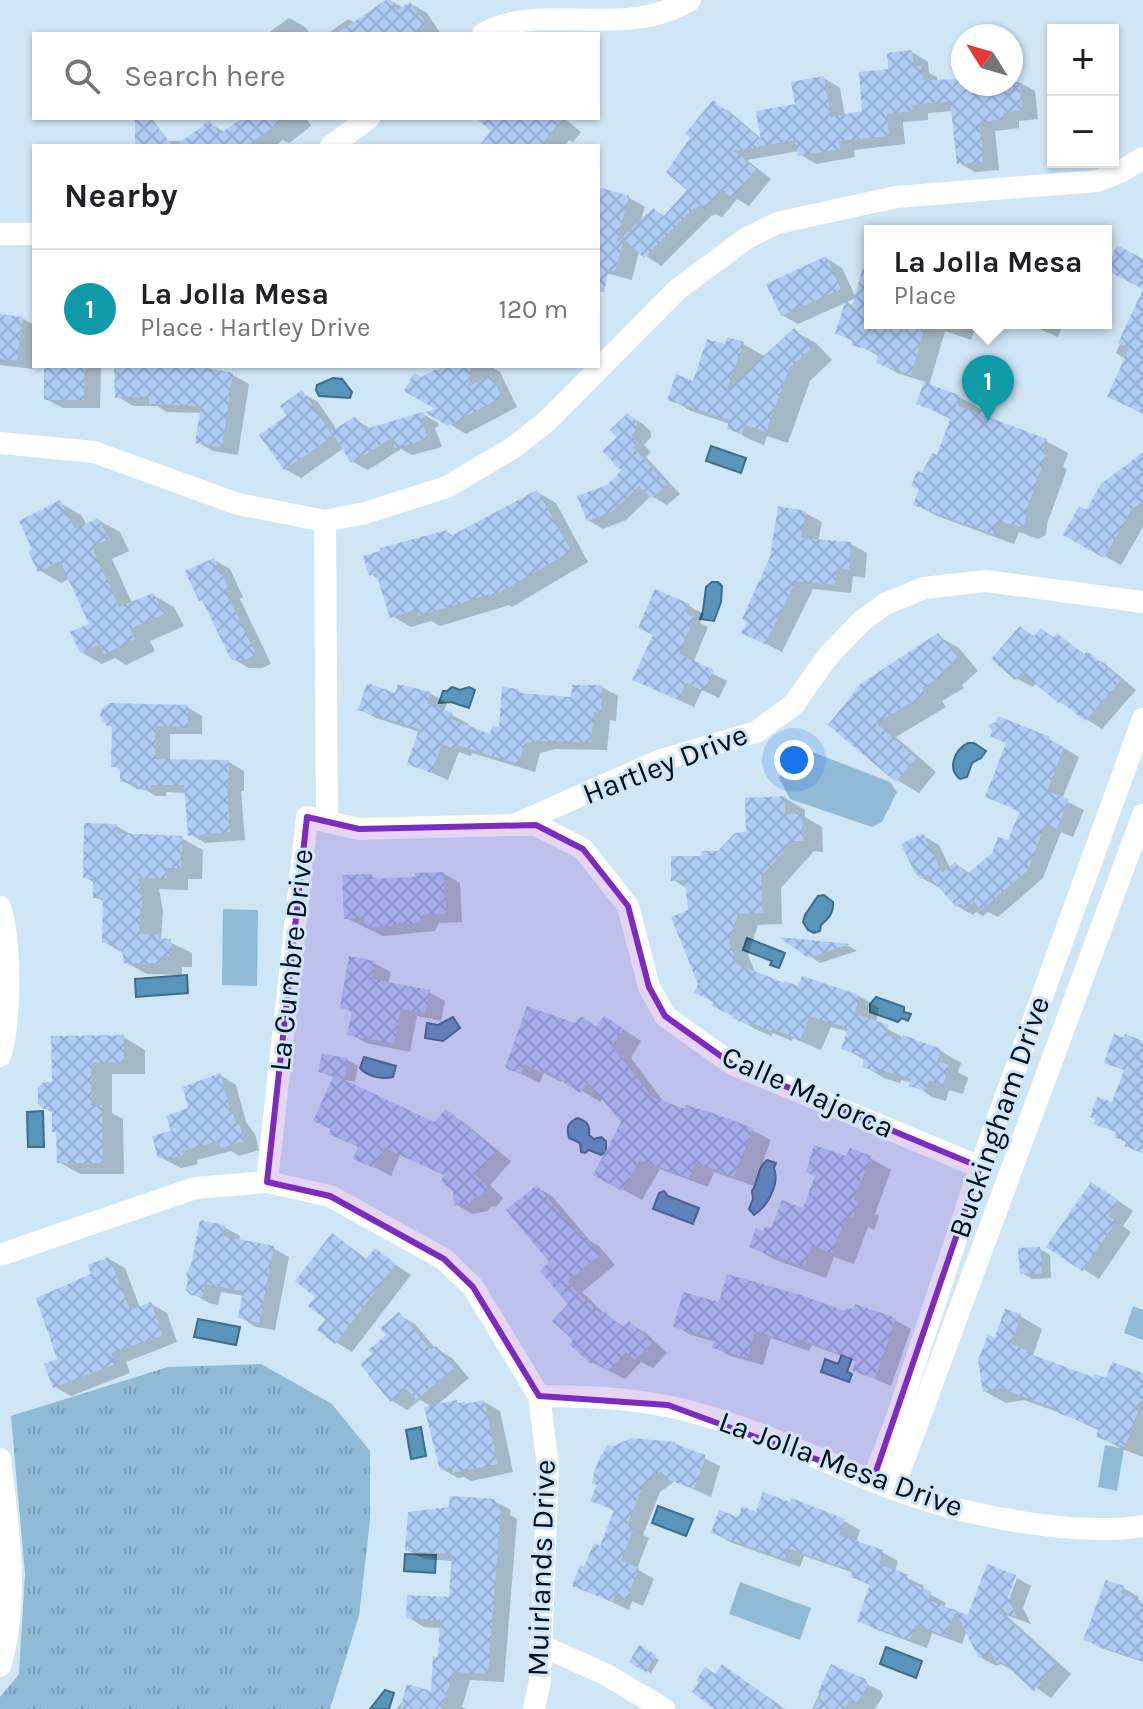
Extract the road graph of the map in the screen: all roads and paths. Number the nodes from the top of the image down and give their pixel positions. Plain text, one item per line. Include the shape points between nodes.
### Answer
1 (690, 0) edge
2 (487, 31) edge
3 (366, 120) edge
4 (334, 144) edge
5 (1143, 158) edge
6 (0, 234) edge
7 (32, 234) edge
8 (600, 368) edge
9 (600, 368) edge
10 (0, 443) edge
11 (325, 521) junction
12 (1143, 602) edge
13 (1143, 719) edge
14 (1136, 762) edge
15 (1143, 815) edge
16 (327, 821) junction
17 (514, 825) junction
18 (0, 907) edge
19 (0, 1056) edge
20 (980, 1167) junction
21 (267, 1182) junction
22 (0, 1255) edge
23 (539, 1396) junction
24 (0, 1459) edge
25 (883, 1484) junction
26 (1143, 1526) edge
27 (540, 1645) junction
28 (0, 1666) edge
29 (534, 1709) edge
30 (664, 1709) edge

1 - 2 street via 671,12 630,19 534,15
3 - 4 street
5 - 9 street via 1097,181 896,197 777,223 747,238 678,289
6 - 7 street
8 - 11 street via 514,447 447,487
10 - 11 street via 94,452 238,504
11 - 16 street, La Cumbre Drive
12 - 17 street, Hartley Drive via 986,581 924,588 885,604 862,621 793,705 756,732 661,760
13 - 14 street, Buckingham Drive
14 - 20 street, Buckingham Drive
15 - 25 street, Buckingham Drive
16 - 17 street, Hartley Drive via 359,829
16 - 21 street, La Cumbre Drive via 307,817
17 - 20 street, Calle Majorca via 536,825 583,849 628,906 649,987 665,1016 732,1064
18 - 19 street via 8,985
20 - 25 street, Buckingham Drive via 895,1423
21 - 22 street, Muirlands Drive via 195,1188
21 - 23 street, Muirlands Drive via 330,1196 444,1259 473,1287
23 - 25 street, La Jolla Mesa Drive via 668,1405
23 - 27 street, Muirlands Drive via 548,1466
24 - 28 street via 10,1538 8,1639
25 - 26 street, La Jolla Mesa Drive via 1005,1520 1066,1527
27 - 29 street, Muirlands Drive
27 - 30 street via 605,1674

